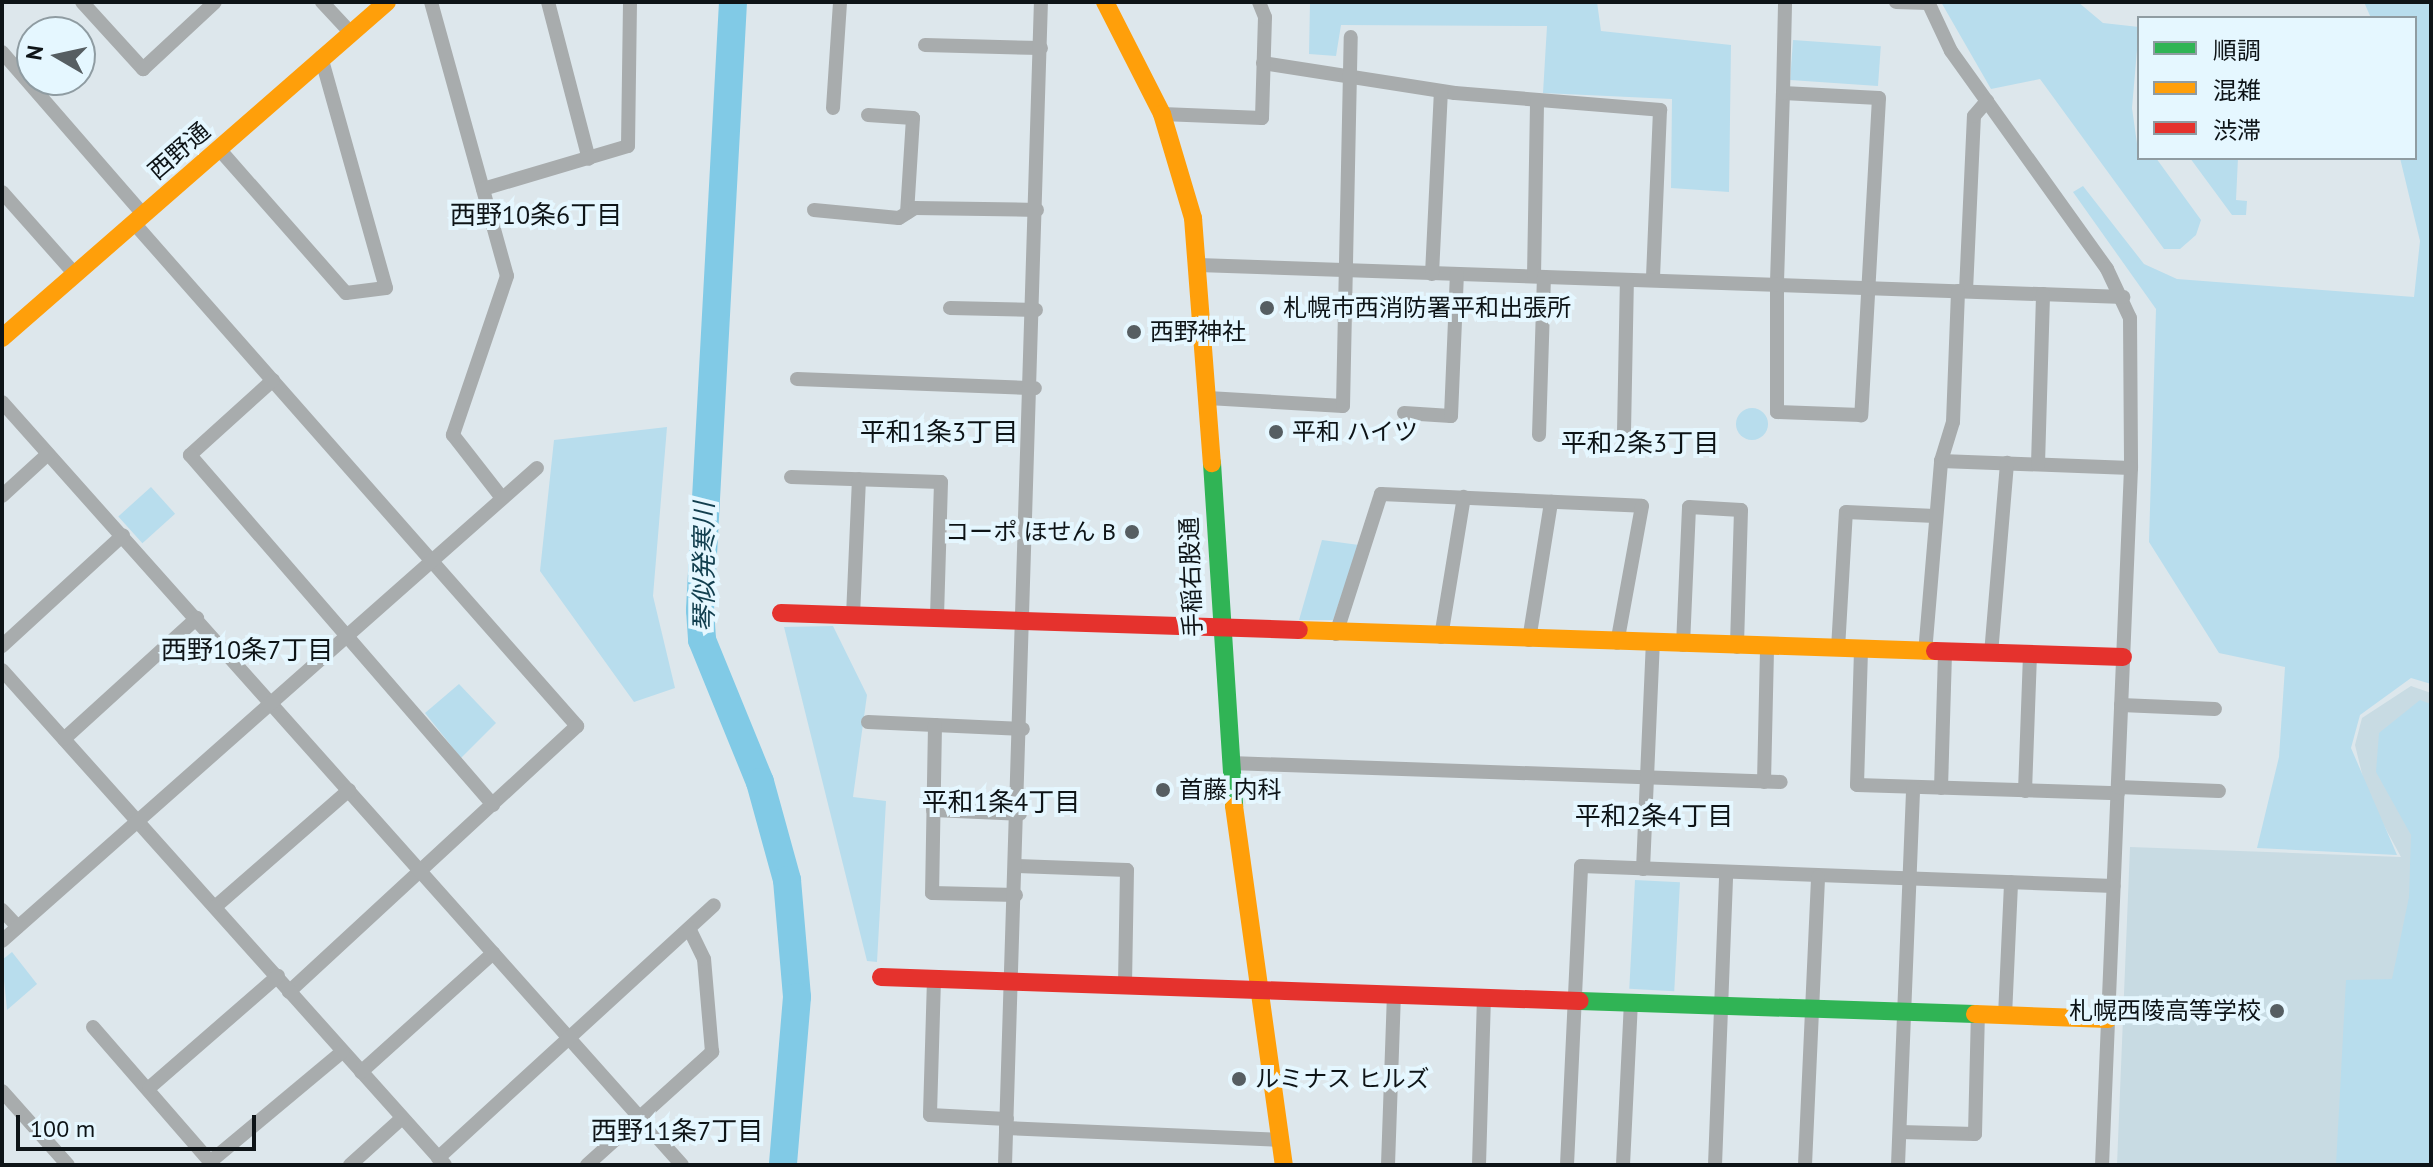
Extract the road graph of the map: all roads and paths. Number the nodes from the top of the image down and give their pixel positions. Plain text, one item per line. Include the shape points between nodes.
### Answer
1 (215, 2) edge
2 (322, 2) edge
3 (387, 2) edge
4 (431, 2) edge
5 (548, 2) edge
6 (630, 2) edge
7 (840, 2) edge
8 (1041, 2) edge
9 (1105, 2) edge
10 (1259, 2) edge
11 (1785, 2) edge
12 (1896, 2) edge
13 (1928, 2) edge
14 (89, 5) edge
15 (350, 32) junction
16 (1351, 37) dead end
17 (925, 45) dead end
18 (1041, 48) junction
19 (2, 52) edge
20 (321, 57) junction
21 (1263, 63) junction
22 (1350, 77) junction
23 (1441, 91) junction
24 (1783, 93) junction
25 (1537, 100) junction
26 (1987, 101) junction
27 (833, 108) dead end
28 (1162, 114) junction
29 (868, 115) dead end
30 (219, 149) junction
31 (589, 159) junction
32 (483, 189) junction
33 (2, 192) edge
34 (814, 210) dead end
35 (1037, 210) junction
36 (907, 213) junction
37 (138, 218) junction
38 (1198, 265) junction
39 (1345, 270) junction
40 (74, 273) junction
41 (1432, 274) junction
42 (1457, 274) junction
43 (1539, 276) junction
44 (1627, 280) junction
45 (1653, 280) junction
46 (1777, 282) junction
47 (1870, 286) junction
48 (1962, 291) junction
49 (2043, 294) junction
50 (2123, 297) junction
51 (950, 308) dead end
52 (1036, 310) junction
53 (4, 331) edge
54 (797, 379) dead end
55 (273, 380) junction
56 (1035, 388) junction
57 (1208, 398) junction
58 (2, 402) edge
59 (1404, 413) dead end
60 (1624, 432) dead end
61 (1539, 435) dead end
62 (48, 454) junction
63 (1941, 461) junction
64 (2007, 463) junction
65 (2038, 464) junction
66 (537, 468) dead end
67 (2131, 468) junction
68 (791, 477) dead end
69 (859, 479) junction
70 (2, 496) edge
71 (1464, 497) junction
72 (502, 498) junction
73 (1551, 502) junction
74 (1935, 516) junction
75 (123, 535) junction
76 (434, 561) junction
77 (781, 613) dead end
78 (853, 616) junction
79 (197, 618) junction
80 (937, 619) junction
81 (1027, 622) junction
82 (1215, 629) junction
83 (1336, 634) junction
84 (1441, 637) junction
85 (348, 638) junction
86 (1529, 640) junction
87 (1617, 643) junction
88 (1653, 644) junction
89 (1683, 645) junction
90 (2, 646) edge
91 (1737, 647) junction
92 (1767, 649) junction
93 (1838, 649) junction
94 (1861, 650) junction
95 (1925, 653) junction
96 (1945, 653) junction
97 (1991, 654) junction
98 (2030, 656) junction
99 (2123, 657) junction
100 (5, 680) edge
101 (272, 705) junction
102 (2121, 705) junction
103 (2215, 709) dead end
104 (868, 722) dead end
105 (935, 725) junction
106 (1023, 729) junction
107 (64, 739) junction
108 (1230, 763) junction
109 (1648, 779) junction
110 (1764, 782) junction
111 (1781, 782) dead end
112 (1913, 788) junction
113 (1941, 788) junction
114 (349, 790) junction
115 (2118, 790) junction
116 (2025, 791) junction
117 (2219, 791) dead end
118 (493, 805) junction
119 (933, 810) junction
120 (1020, 814) junction
121 (139, 822) junction
122 (1017, 866) junction
123 (1643, 869) junction
124 (1726, 872) junction
125 (422, 873) junction
126 (1818, 877) junction
127 (1909, 878) junction
128 (2011, 882) junction
129 (2114, 886) junction
130 (1016, 895) junction
131 (714, 905) dead end
132 (215, 907) junction
133 (2, 910) edge
134 (18, 927) junction
135 (689, 928) junction
136 (2, 941) edge
137 (493, 953) junction
138 (278, 976) junction
139 (881, 977) dead end
140 (934, 979) junction
141 (1012, 982) junction
142 (1125, 986) junction
143 (1262, 990) junction
144 (289, 992) junction
145 (1394, 996) junction
146 (1484, 999) junction
147 (1574, 1003) junction
148 (1631, 1004) junction
149 (1721, 1007) junction
150 (1811, 1010) junction
151 (1905, 1013) junction
152 (1978, 1015) junction
153 (2005, 1016) junction
154 (2108, 1019) junction
155 (93, 1027) dead end
156 (569, 1039) junction
157 (342, 1052) junction
158 (361, 1072) junction
159 (149, 1088) junction
160 (3, 1093) edge
161 (639, 1117) junction
162 (402, 1118) junction
163 (1006, 1124) junction
164 (1900, 1132) junction
165 (1281, 1140) junction
166 (442, 1162) edge
167 (211, 1163) edge
168 (68, 1165) edge
169 (350, 1165) edge
170 (587, 1165) edge
171 (682, 1165) edge
172 (1005, 1165) edge
173 (1284, 1165) edge
174 (1388, 1165) edge
175 (1479, 1165) edge
176 (1567, 1165) edge
177 (1623, 1165) edge
178 (1715, 1165) edge
179 (1805, 1165) edge
180 (1898, 1165) edge
181 (2102, 1165) edge

1 - 14 street via 143,69
2 - 15 street
3 - 15 street, 西野通
4 - 32 street
5 - 31 street
6 - 31 street via 628,146
7 - 27 street
8 - 18 street
9 - 28 street, 手稲右股通
10 - 21 street
11 - 24 street
12 - 13 street
13 - 26 street
15 - 20 street, 西野通
16 - 22 street
17 - 18 street
18 - 35 street
19 - 37 street
20 - 30 street, 西野通
20 - 30 street via 386,288 346,293
21 - 22 street
21 - 28 street via 1262,118
22 - 23 street
22 - 39 street
23 - 25 street
23 - 41 street
24 - 46 street
24 - 47 street via 1879,98
25 - 43 street
25 - 45 street via 1660,110
26 - 48 street via 1974,116
26 - 50 street
28 - 38 street, 手稲右股通 via 1193,218
29 - 36 street via 913,118
30 - 37 street, 西野通
31 - 32 street
32 - 72 street via 507,276 453,435
33 - 40 street
34 - 36 street via 899,218
35 - 36 street
35 - 52 street
37 - 40 street, 西野通
37 - 55 street
38 - 39 street
38 - 57 street, 手稲右股通
39 - 41 street
39 - 57 street via 1343,406
40 - 53 street, 西野通
41 - 42 street
42 - 43 street
42 - 59 street via 1451,416
43 - 44 street
43 - 61 street
44 - 45 street
44 - 60 street
45 - 46 street
46 - 47 street
46 - 47 street via 1777,412 1861,415
47 - 48 street
48 - 49 street
48 - 63 street via 1953,422
49 - 50 street
49 - 65 street
50 - 67 street via 2134,346
51 - 52 street
52 - 56 street
54 - 56 street
55 - 76 street
55 - 85 street via 190,455
56 - 81 street
57 - 82 street, 手稲右股通
58 - 62 street
62 - 70 street
62 - 75 street
63 - 64 street
63 - 74 street
64 - 65 street
64 - 97 street
65 - 67 street
66 - 72 street
67 - 99 street
68 - 69 street
69 - 78 street
69 - 80 street via 941,482
71 - 73 street
71 - 83 street via 1381,494
71 - 84 street
72 - 76 street
73 - 86 street
73 - 87 street via 1642,506
74 - 93 street via 1846,512
74 - 95 street
75 - 79 street
75 - 90 street
76 - 85 street
76 - 118 street via 577,726
77 - 78 street
78 - 80 street
79 - 101 street
79 - 107 street
80 - 81 street
81 - 82 street
81 - 106 street
82 - 83 street
82 - 108 street, 手稲右股通
83 - 84 street
84 - 86 street
85 - 101 street
85 - 118 street
86 - 87 street
87 - 88 street
88 - 89 street
88 - 109 street
89 - 91 street
89 - 91 street via 1689,507 1741,510
91 - 92 street
92 - 93 street
92 - 110 street
93 - 94 street
94 - 95 street
94 - 112 street via 1857,785
95 - 96 street
96 - 97 street
96 - 113 street
97 - 98 street
98 - 99 street
98 - 116 street
99 - 102 street
100 - 107 street
101 - 114 street
101 - 121 street
102 - 103 street
102 - 115 street
104 - 105 street
105 - 106 street
105 - 119 street
106 - 120 street
107 - 121 street
108 - 109 street
108 - 143 street, 手稲右股通
109 - 110 street
109 - 123 street
110 - 111 street
112 - 113 street
112 - 127 street
113 - 116 street
114 - 125 street
114 - 132 street
115 - 116 street
115 - 117 street
115 - 129 street
118 - 125 street
119 - 120 street
119 - 130 street via 932,893
120 - 122 street
121 - 132 street
121 - 134 street
122 - 130 street
122 - 142 street via 1127,870
123 - 124 street
123 - 147 street via 1581,866
124 - 126 street
124 - 149 street
125 - 137 street
125 - 144 street
126 - 127 street
126 - 150 street
127 - 128 street
127 - 151 street
128 - 129 street
128 - 153 street
129 - 154 street
130 - 141 street
131 - 135 street
132 - 138 street
133 - 134 street
134 - 136 street
135 - 156 street
135 - 161 street via 704,959 712,1052
137 - 156 street
137 - 158 street
138 - 144 street
138 - 159 street
139 - 140 street
140 - 141 street
140 - 163 street via 930,1115
141 - 142 street
141 - 163 street
142 - 143 street
143 - 145 street
143 - 165 street, 手稲右股通
144 - 157 street
145 - 146 street
145 - 174 street
146 - 147 street
146 - 175 street
147 - 148 street
147 - 176 street
148 - 149 street
148 - 177 street
149 - 150 street
149 - 178 street
150 - 151 street
150 - 179 street
151 - 152 street
151 - 164 street
152 - 153 street
152 - 164 street via 1975,1134
153 - 154 street
154 - 181 street
155 - 159 street
156 - 161 street
156 - 166 street
157 - 158 street
157 - 167 street
158 - 162 street
159 - 167 street
160 - 168 street
161 - 170 street
161 - 171 street
162 - 166 street
162 - 169 street
163 - 165 street
163 - 172 street
164 - 180 street
165 - 173 street, 手稲右股通

